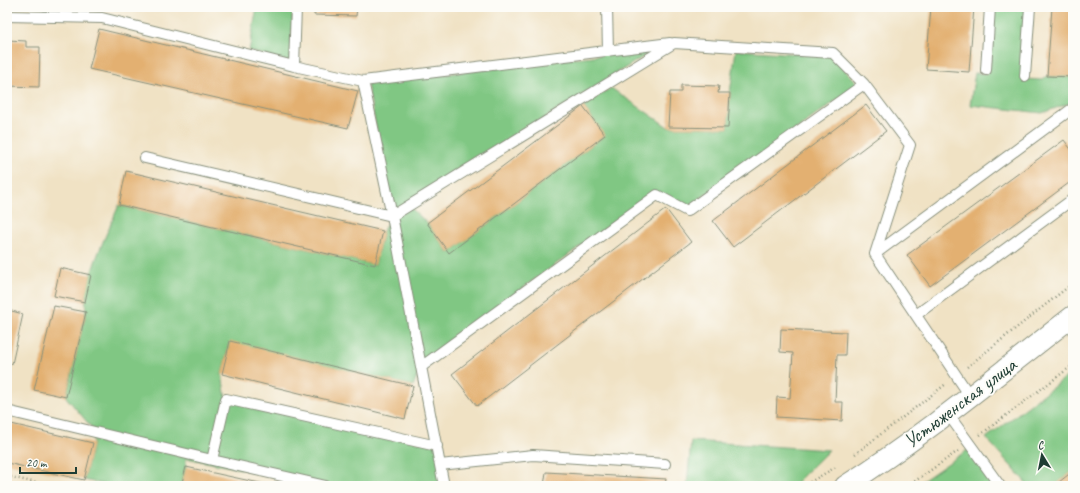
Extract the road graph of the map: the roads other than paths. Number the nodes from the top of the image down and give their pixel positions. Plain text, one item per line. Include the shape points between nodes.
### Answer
1 (296, 7) edge
2 (607, 7) edge
3 (990, 7) edge
4 (1030, 7) edge
5 (29, 12) edge
6 (7, 16) edge
7 (674, 42) junction
8 (608, 51) junction
9 (294, 66) junction
10 (986, 70) dead end
11 (1026, 76) dead end
12 (363, 81) junction
13 (864, 84) junction
14 (1073, 108) edge
15 (144, 158) dead end
16 (1073, 199) edge
17 (392, 216) junction
18 (876, 254) junction
19 (916, 315) junction
20 (1073, 316) edge
21 (421, 367) junction
22 (970, 396) junction
23 (7, 411) edge
24 (948, 414) junction
25 (437, 446) junction
26 (212, 460) junction
27 (666, 464) dead end
28 (440, 465) junction
29 (326, 486) edge
30 (444, 486) edge
31 (845, 486) edge
32 (1000, 486) edge

1 - 9 lane
2 - 8 lane
3 - 10 lane
4 - 11 lane
5 - 6 lane
5 - 9 lane via 102,18
7 - 8 lane
7 - 13 lane via 833,53
7 - 17 lane
8 - 12 lane
9 - 12 lane
12 - 17 lane
13 - 18 lane via 910,145
13 - 21 lane via 687,211 657,195
14 - 18 lane
15 - 17 lane
16 - 19 lane
17 - 21 lane
18 - 19 lane
19 - 22 lane
20 - 22 street, Устюженская улица
21 - 25 lane
22 - 24 street, Устюженская улица
23 - 26 lane
24 - 31 street, Устюженская улица
24 - 32 lane
25 - 26 lane via 226,399
25 - 28 lane
26 - 29 lane
27 - 28 lane via 533,455
28 - 30 lane

